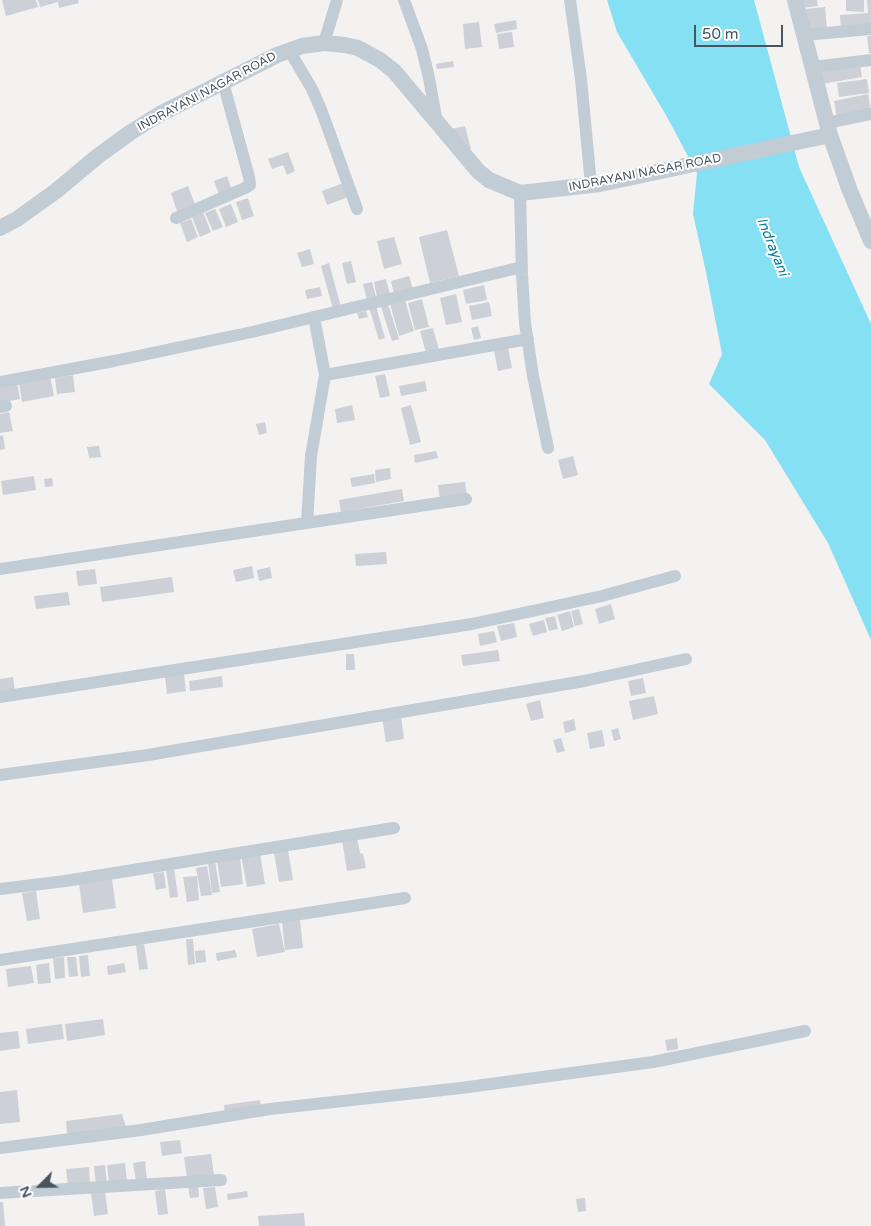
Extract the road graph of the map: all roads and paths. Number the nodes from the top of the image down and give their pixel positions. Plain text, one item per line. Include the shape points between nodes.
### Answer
1 (337, 0) edge
2 (404, 0) edge
3 (570, 0) edge
4 (794, 0) edge
5 (871, 29) edge
6 (804, 35) junction
7 (324, 43) junction
8 (289, 50) junction
9 (871, 60) edge
10 (813, 67) junction
11 (223, 82) junction
12 (871, 114) edge
13 (437, 123) junction
14 (828, 129) junction
15 (595, 184) junction
16 (520, 193) junction
17 (357, 209) dead end
18 (176, 218) dead end
19 (0, 228) edge
20 (871, 241) edge
21 (522, 267) junction
22 (314, 317) junction
23 (528, 339) junction
24 (325, 375) junction
25 (0, 382) edge
26 (548, 448) dead end
27 (466, 499) dead end
28 (307, 523) junction
29 (0, 569) edge
30 (676, 576) dead end
31 (686, 659) dead end
32 (0, 697) edge
33 (0, 775) edge
34 (394, 828) dead end
35 (0, 889) edge
36 (405, 898) dead end
37 (0, 960) edge
38 (805, 1031) dead end
39 (0, 1148) edge
40 (221, 1180) dead end
41 (0, 1193) edge

1 - 7 street
2 - 13 street via 422,49
3 - 15 street
4 - 6 street
5 - 6 street
6 - 10 street
7 - 8 street, INDRAYANI NAGAR ROAD
7 - 13 street, INDRAYANI NAGAR ROAD via 358,48 380,60 394,71
8 - 11 street, INDRAYANI NAGAR ROAD
8 - 17 street via 322,112
9 - 10 street
10 - 14 street
11 - 18 street via 250,185
11 - 19 street, INDRAYANI NAGAR ROAD via 130,132 17,219
12 - 14 street
13 - 16 street, INDRAYANI NAGAR ROAD via 478,171 489,180
14 - 15 street, INDRAYANI NAGAR ROAD via 813,138
14 - 20 street
15 - 16 street, INDRAYANI NAGAR ROAD
16 - 21 street
21 - 22 street
21 - 23 street
22 - 24 street
22 - 25 street
23 - 24 street
23 - 26 street
24 - 28 street via 311,456
27 - 28 street
28 - 29 street
30 - 32 street via 455,627
31 - 33 street via 584,681 148,755
34 - 35 street
36 - 37 street
38 - 39 street via 653,1062 270,1109
40 - 41 street

